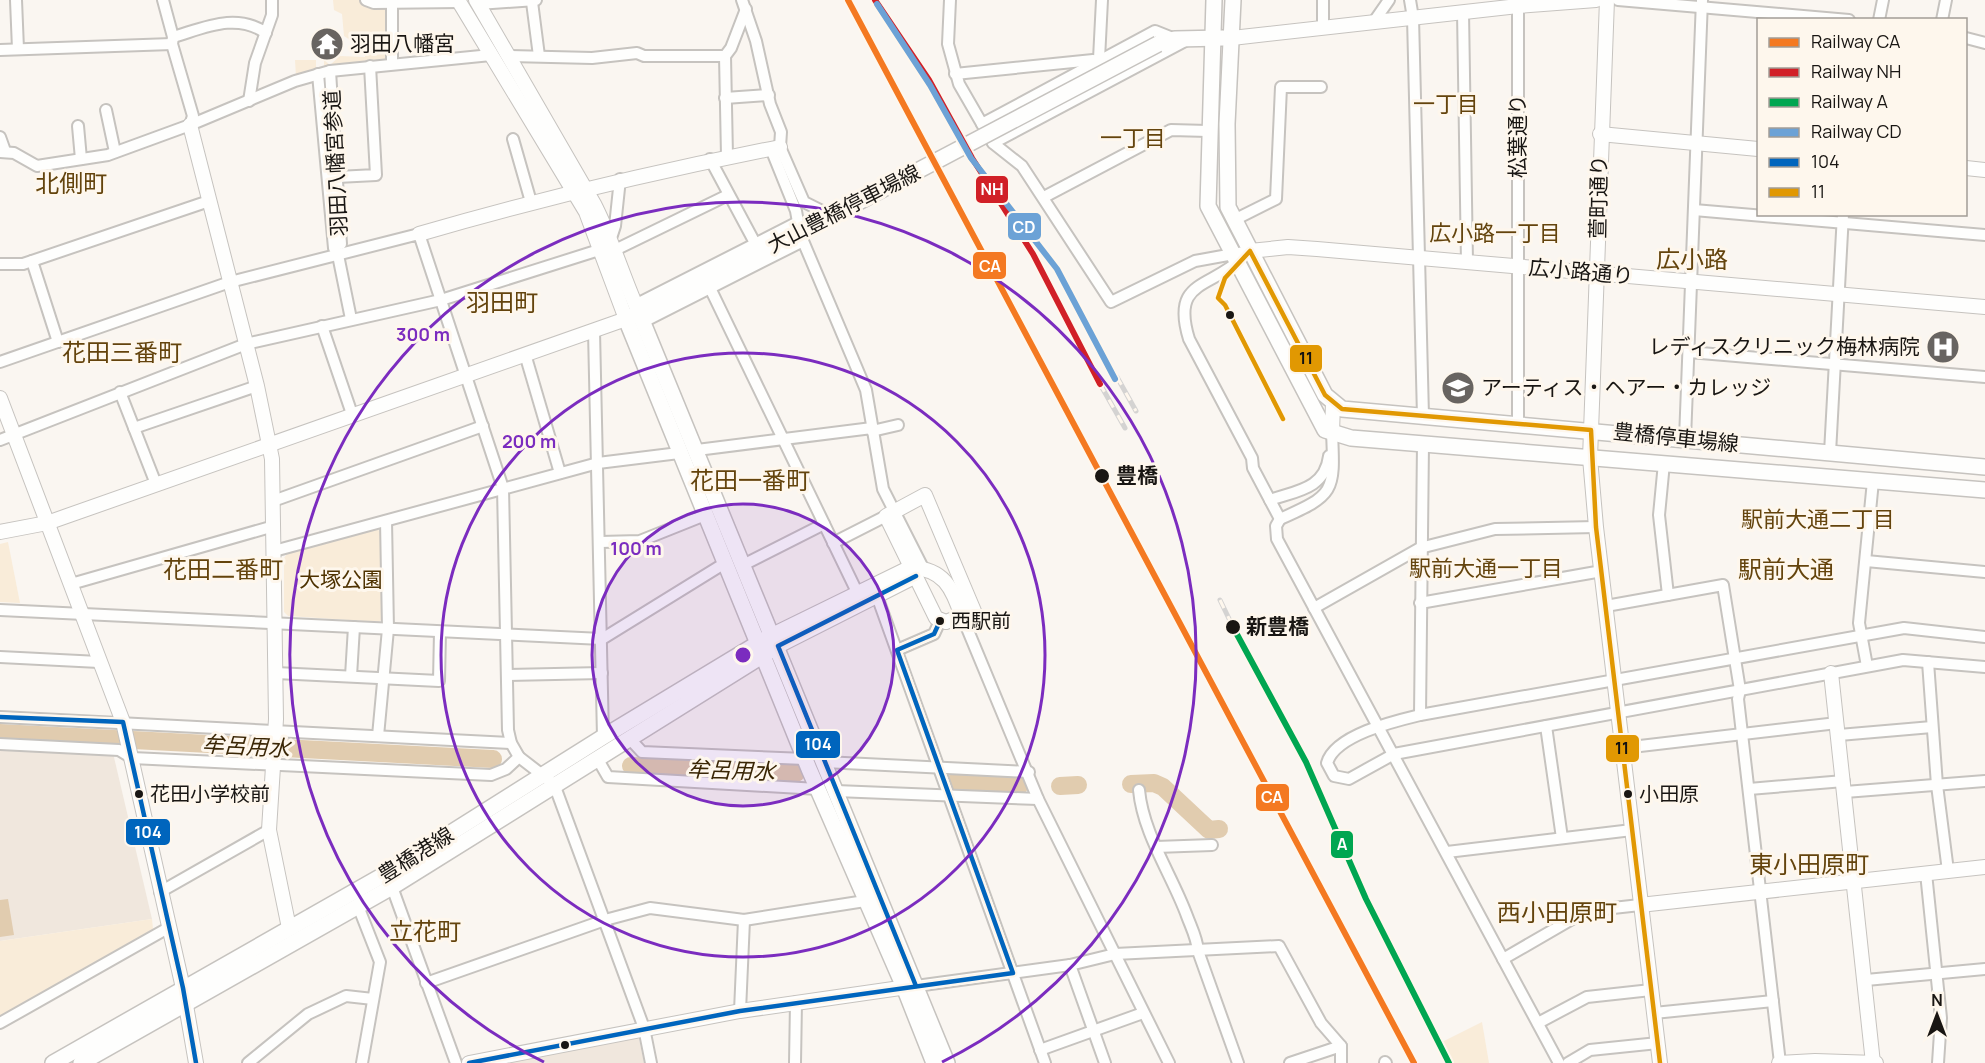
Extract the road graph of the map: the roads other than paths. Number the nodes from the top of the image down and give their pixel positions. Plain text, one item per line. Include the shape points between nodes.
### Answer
1 (16, 0) edge
2 (163, 0) edge
3 (272, 0) edge
4 (366, 0) edge
5 (950, 0) edge
6 (1102, 0) edge
7 (1214, 0) edge
8 (1233, 0) edge
9 (1323, 0) edge
10 (1389, 0) edge
11 (1410, 0) edge
12 (1596, 0) edge
13 (1607, 0) edge
14 (1618, 0) edge
15 (1883, 0) edge
16 (1947, 0) edge
17 (459, 1) edge
18 (528, 1) edge
19 (477, 2) edge
20 (392, 3) junction
21 (1518, 3) edge
22 (1702, 3) edge
23 (744, 5) edge
24 (1463, 12) junction
25 (1413, 18) junction
26 (1832, 18) edge
27 (1879, 18) edge
28 (1942, 18) edge
29 (1373, 23) junction
30 (1323, 28) junction
31 (266, 33) junction
32 (1183, 38) junction
33 (1212, 38) junction
34 (1232, 38) junction
35 (1967, 38) edge
36 (173, 41) junction
37 (1985, 43) edge
38 (18, 49) junction
39 (0, 50) edge
40 (491, 55) junction
41 (510, 56) junction
42 (539, 56) junction
43 (725, 56) junction
44 (1099, 59) junction
45 (392, 64) junction
46 (370, 66) junction
47 (330, 71) junction
48 (318, 74) junction
49 (955, 74) junction
50 (1321, 87) dead end
51 (769, 95) junction
52 (725, 98) junction
53 (249, 101) junction
54 (106, 110) dead end
55 (982, 123) junction
56 (190, 125) junction
57 (78, 126) dead end
58 (1208, 131) junction
59 (1600, 134) junction
60 (0, 137) edge
61 (513, 139) dead end
62 (993, 143) junction
63 (1696, 143) junction
64 (776, 148) junction
65 (1757, 149) edge
66 (2, 152) edge
67 (115, 152) junction
68 (727, 156) junction
69 (81, 159) junction
70 (710, 159) junction
71 (1967, 168) edge
72 (1985, 170) edge
73 (337, 177) junction
74 (620, 179) junction
75 (579, 189) junction
76 (728, 195) junction
77 (1044, 197) junction
78 (209, 201) junction
79 (531, 202) junction
80 (1694, 210) junction
81 (1757, 213) edge
82 (831, 216) junction
83 (1806, 216) edge
84 (1843, 218) edge
85 (1234, 220) junction
86 (419, 234) junction
87 (1985, 235) edge
88 (755, 243) junction
89 (613, 244) junction
90 (598, 250) junction
91 (1250, 250) junction
92 (338, 255) junction
93 (1418, 258) junction
94 (1234, 259) junction
95 (32, 261) junction
96 (1467, 262) junction
97 (0, 264) edge
98 (1518, 267) junction
99 (1597, 273) junction
100 (231, 282) junction
101 (1692, 282) junction
102 (710, 288) junction
103 (1838, 294) junction
104 (441, 300) junction
105 (1985, 307) edge
106 (636, 315) junction
107 (351, 319) junction
108 (322, 326) junction
109 (594, 331) junction
110 (58, 342) junction
111 (246, 344) junction
112 (1689, 352) junction
113 (525, 354) junction
114 (0, 362) edge
115 (1834, 364) junction
116 (467, 374) junction
117 (1985, 377) edge
118 (257, 386) junction
119 (120, 392) junction
120 (1, 403) edge
121 (1333, 403) junction
122 (352, 414) junction
123 (1423, 416) junction
124 (1518, 424) junction
125 (898, 425) dead end
126 (483, 426) junction
127 (134, 428) junction
128 (872, 430) junction
129 (1590, 430) junction
130 (1332, 433) junction
131 (14, 434) junction
132 (1684, 439) junction
133 (0, 440) edge
134 (783, 441) junction
135 (270, 444) junction
136 (1423, 444) junction
137 (697, 450) junction
138 (679, 453) junction
139 (1830, 453) junction
140 (1590, 458) junction
141 (598, 463) junction
142 (1664, 463) junction
143 (1985, 467) edge
144 (560, 473) junction
145 (1873, 481) junction
146 (156, 484) junction
147 (503, 489) junction
148 (1985, 490) edge
149 (1270, 500) junction
150 (273, 501) junction
151 (891, 514) junction
152 (705, 515) junction
153 (1280, 519) junction
154 (386, 521) junction
155 (47, 523) junction
156 (824, 524) junction
157 (274, 526) junction
158 (1596, 527) junction
159 (0, 532) edge
160 (600, 542) junction
161 (833, 543) junction
162 (1420, 548) junction
163 (274, 551) junction
164 (1866, 561) junction
165 (725, 563) junction
166 (743, 566) junction
167 (1602, 571) junction
168 (1985, 572) edge
169 (921, 574) junction
170 (71, 584) junction
171 (857, 592) junction
172 (1668, 595) junction
173 (877, 596) junction
174 (1420, 603) junction
175 (1606, 606) junction
176 (1314, 608) junction
177 (0, 610) edge
178 (83, 614) junction
179 (962, 616) junction
180 (940, 621) junction
181 (276, 623) junction
182 (354, 627) junction
183 (388, 629) junction
184 (440, 632) junction
185 (1861, 634) junction
186 (507, 635) junction
187 (1985, 637) edge
188 (602, 639) junction
189 (770, 641) junction
190 (897, 650) junction
191 (0, 657) edge
192 (765, 657) junction
193 (1734, 659) junction
194 (99, 662) junction
195 (1928, 662) junction
196 (1867, 666) junction
197 (1985, 667) edge
198 (276, 673) junction
199 (602, 673) junction
200 (1831, 673) junction
201 (508, 675) junction
202 (351, 676) junction
203 (383, 678) junction
204 (1615, 680) junction
205 (1740, 690) junction
206 (1619, 712) junction
207 (1420, 715) junction
208 (0, 717) edge
209 (1378, 725) junction
210 (1546, 726) junction
211 (1932, 727) junction
212 (1838, 729) junction
213 (1742, 734) junction
214 (378, 736) junction
215 (603, 737) junction
216 (630, 739) junction
217 (127, 740) junction
218 (511, 743) junction
219 (0, 744) edge
220 (275, 748) junction
221 (1623, 748) junction
222 (1394, 754) junction
223 (519, 757) junction
224 (597, 758) junction
225 (807, 764) junction
226 (826, 766) junction
227 (938, 766) junction
228 (1029, 772) junction
229 (548, 780) junction
230 (1985, 781) edge
231 (1937, 785) junction
232 (1845, 786) junction
233 (817, 788) junction
234 (836, 789) junction
235 (1749, 789) junction
236 (1138, 790) dead end
237 (949, 795) junction
238 (1038, 799) junction
239 (269, 830) junction
240 (1632, 830) junction
241 (1562, 838) junction
242 (1212, 845) dead end
243 (1156, 847) junction
244 (1447, 852) junction
245 (1985, 867) edge
246 (1948, 871) junction
247 (1926, 873) junction
248 (1854, 881) junction
249 (392, 887) junction
250 (1760, 891) junction
251 (160, 892) junction
252 (865, 901) junction
253 (1640, 905) junction
254 (358, 906) junction
255 (605, 920) junction
256 (744, 920) junction
257 (168, 928) junction
258 (289, 928) junction
259 (1198, 951) junction
260 (1115, 954) junction
261 (1503, 959) junction
262 (1070, 965) junction
263 (1985, 969) edge
264 (1013, 973) junction
265 (1936, 973) junction
266 (1866, 980) junction
267 (426, 983) junction
268 (910, 986) junction
269 (183, 988) junction
270 (1651, 990) junction
271 (373, 999) junction
272 (1773, 1001) junction
273 (796, 1002) junction
274 (186, 1004) junction
275 (740, 1011) junction
276 (1143, 1013) junction
277 (1654, 1013) junction
278 (0, 1023) edge
279 (1538, 1023) junction
280 (644, 1028) junction
281 (1093, 1030) junction
282 (1658, 1043) junction
283 (1341, 1046) junction
284 (1040, 1050) junction
285 (88, 1061) edge
286 (53, 1063) edge
287 (196, 1063) edge
288 (248, 1063) edge
289 (362, 1063) edge
290 (456, 1063) edge
291 (469, 1063) edge
292 (651, 1063) edge
293 (795, 1063) edge
294 (934, 1063) edge
295 (947, 1063) edge
296 (1045, 1063) edge
297 (1105, 1063) edge
298 (1169, 1063) edge
299 (1238, 1063) edge
300 (1290, 1063) edge
301 (1341, 1063) edge
302 (1559, 1063) edge
303 (1568, 1063) edge
304 (1660, 1063) edge
305 (1780, 1063) edge
306 (1874, 1063) edge
307 (1938, 1063) edge

1 - 38 street
2 - 36 street
3 - 31 street
4 - 20 street
5 - 49 street via 948,44
6 - 44 street
7 - 33 main road
8 - 34 main road
9 - 30 street
10 - 29 street
11 - 25 street
12 - 21 street
13 - 59 street, 萱町通り
14 - 22 street
15 - 27 street
16 - 28 street
17 - 20 street
17 - 40 street
18 - 19 street
18 - 42 street
19 - 41 street
20 - 45 street
21 - 24 street
21 - 98 street, 松葉通り
22 - 26 street
22 - 63 street
23 - 43 street
23 - 51 street
24 - 25 street
24 - 96 street
25 - 29 street
25 - 93 street
29 - 30 street
30 - 34 street
31 - 36 street via 232,21
31 - 53 street via 255,63
32 - 33 main road, 大山豊橋停車場線
32 - 44 street via 1155,31
32 - 62 street
32 - 82 main road, 大山豊橋停車場線, bridge via 1158,44
33 - 34 main road, 大山豊橋停車場線
33 - 58 main road
34 - 85 main road via 1226,194
35 - 37 street
36 - 38 street
36 - 56 street via 192,116
38 - 39 street
40 - 45 street
40 - 75 street
41 - 42 street
41 - 75 street
42 - 43 street
43 - 52 street
44 - 49 street
44 - 55 street
45 - 46 street
46 - 47 street
46 - 73 street via 376,175
47 - 48 street
47 - 73 street, 羽田八幡宮参道
48 - 53 street
48 - 92 street via 334,248
49 - 55 street
50 - 85 street via 1281,87 1276,199
51 - 52 street
51 - 64 street via 781,132
52 - 68 street
53 - 56 street
54 - 67 street
55 - 62 street
56 - 67 street
56 - 78 street
57 - 69 street
58 - 77 street via 1171,130
58 - 94 main road via 1208,206
59 - 63 street
59 - 99 street, 萱町通り
60 - 66 street
61 - 79 street
62 - 77 street via 1022,166
63 - 65 street
63 - 80 street
64 - 68 street
64 - 82 street via 804,202
64 - 88 street via 798,222
66 - 69 street via 38,166
67 - 69 street
68 - 70 street
70 - 74 street
70 - 76 street
71 - 72 street
73 - 92 street, 羽田八幡宮参道 via 341,247
74 - 75 street
74 - 89 street
75 - 79 street
75 - 89 street
75 - 90 street
76 - 88 street
76 - 89 street
77 - 94 street via 1111,302 1195,261
78 - 95 street
78 - 100 street
79 - 86 street
80 - 81 street
80 - 101 street
82 - 106 main road, 大山豊橋停車場線
83 - 84 street
84 - 87 street
84 - 103 street
85 - 91 main road
86 - 92 street
86 - 104 street
88 - 106 street
89 - 106 street
90 - 104 street
90 - 106 street
91 - 93 street, 広小路通り via 1288,247
91 - 94 street
91 - 121 main road via 1324,395
92 - 100 street
92 - 107 street
93 - 96 street, 広小路通り
93 - 123 street
94 - 130 main road via 1322,426
94 - 149 street via 1194,289 1183,308 1183,321 1188,339 1252,458 1253,468
95 - 97 street
95 - 110 street
96 - 98 street, 広小路通り
98 - 99 street, 広小路通り
98 - 124 street, 松葉通り
99 - 101 street, 広小路通り
99 - 129 street, 萱町通り
100 - 110 street
100 - 111 street
101 - 103 street, 広小路通り
101 - 112 street
102 - 106 street
102 - 128 street via 803,241 866,390
102 - 134 street
103 - 105 street, 広小路通り
103 - 115 street
104 - 107 street
104 - 116 street
106 - 109 street
106 - 137 main road
106 - 138 main road
107 - 108 street
108 - 111 street
108 - 122 street
109 - 113 street
109 - 141 street
110 - 114 street
111 - 118 street
111 - 119 street
112 - 115 street
112 - 132 street
113 - 116 street
113 - 144 street
115 - 117 street
115 - 139 street
116 - 122 street
116 - 126 street
118 - 127 street
118 - 135 street
119 - 127 street
119 - 131 street
120 - 131 street
121 - 123 main road, 豊橋停車場線 via 1342,409
121 - 130 street
122 - 135 street
123 - 124 main road, 豊橋停車場線
124 - 129 main road, 豊橋停車場線
125 - 128 street
126 - 147 street
126 - 150 street
127 - 146 street
128 - 134 street
128 - 151 street
129 - 132 main road, 豊橋停車場線
129 - 140 street, 萱町通り
130 - 136 main road, 豊橋停車場線
130 - 149 street via 1328,462 1319,481
130 - 153 street via 1333,478 1329,490 1315,503
131 - 133 street
131 - 155 street
132 - 139 main road, 豊橋停車場線
134 - 137 street
134 - 156 street
135 - 146 street
135 - 150 street
136 - 140 main road, 豊橋停車場線
136 - 162 street
137 - 166 main road
138 - 141 street
138 - 152 main road
139 - 143 main road, 豊橋停車場線
140 - 142 main road, 豊橋停車場線
140 - 158 street, 萱町通り
141 - 144 street
141 - 160 street
142 - 145 main road, 豊橋停車場線
142 - 172 street via 1659,515
144 - 147 street
145 - 148 main road, 豊橋停車場線
145 - 164 street
146 - 155 street
147 - 154 street
147 - 186 street
149 - 153 street
150 - 157 street
151 - 161 street
151 - 169 street
151 - 179 street via 925,495 974,611
152 - 160 street via 640,541
152 - 165 main road
153 - 176 street via 1277,539
154 - 163 street
154 - 183 street
155 - 159 street
155 - 170 street
156 - 161 street
156 - 166 street
157 - 163 street
157 - 170 street
158 - 162 street via 1495,530
158 - 167 street, 萱町通り
160 - 188 street
161 - 171 street
162 - 174 street
162 - 176 street
163 - 181 street
164 - 168 street
164 - 185 street
165 - 188 street
165 - 189 main road
166 - 189 main road
167 - 174 street
167 - 175 street, 萱町通り
169 - 171 street
169 - 173 street
169 - 179 street via 951,587
169 - 180 street
170 - 178 street
171 - 189 street
172 - 175 street
172 - 193 street via 1723,585
173 - 189 street
173 - 190 street
174 - 207 street
175 - 204 street, 萱町通り
176 - 209 street
177 - 178 street
178 - 181 street
178 - 194 street
179 - 180 street
179 - 228 street
180 - 190 street via 934,634
181 - 182 street
181 - 198 street
182 - 183 street
182 - 202 street
183 - 184 street
183 - 203 street
184 - 186 street
184 - 203 street via 439,681
185 - 187 street via 1904,628
185 - 193 street
185 - 196 street
186 - 188 street
186 - 201 street
188 - 199 street
189 - 192 main road
189 - 215 main road, 豊橋港線
189 - 226 main road
190 - 227 street
191 - 194 street
192 - 216 main road, 豊橋港線
192 - 225 main road
193 - 204 street
193 - 205 street
194 - 217 street
195 - 196 street via 1904,660
195 - 197 street
195 - 211 street
196 - 200 street
198 - 202 street
198 - 220 street
199 - 201 street
199 - 215 street
200 - 205 street
200 - 212 street
201 - 218 street
202 - 203 street
203 - 214 street
204 - 206 street, 萱町通り
204 - 207 street
205 - 206 street
205 - 213 street
206 - 210 street
206 - 221 street, 萱町通り
207 - 209 street
208 - 217 street
209 - 222 street
209 - 222 street via 1333,750 1327,763 1330,770 1341,779 1349,779
210 - 222 street
210 - 241 street
211 - 212 street
211 - 231 street
212 - 213 street
212 - 232 street
213 - 221 street
213 - 235 street
214 - 218 street
214 - 220 street
215 - 229 main road, 豊橋港線
216 - 224 main road, 豊橋港線
216 - 225 street via 642,752
217 - 219 street via 119,750
217 - 220 street
217 - 220 street
217 - 251 street
218 - 223 street
220 - 223 street via 491,775 506,769
220 - 239 street
221 - 240 street, 萱町通り
222 - 244 street
223 - 229 street
224 - 229 main road, 豊橋港線
224 - 233 street via 608,777
225 - 233 main road
226 - 227 street
226 - 234 main road
227 - 228 street
227 - 237 street
228 - 238 street
229 - 249 main road, 豊橋港線
229 - 255 street
229 - 258 main road, 豊橋港線
230 - 231 street
231 - 232 street
231 - 246 street
232 - 235 street
232 - 248 street
233 - 252 main road
234 - 237 street
234 - 268 main road
235 - 250 street
236 - 243 street
237 - 238 street
237 - 264 street
238 - 260 street
239 - 251 street
239 - 258 street
240 - 241 street
240 - 253 street, 萱町通り
241 - 244 street
242 - 243 street
243 - 259 street via 1177,890
244 - 261 street
245 - 246 street
246 - 247 street
247 - 248 street
247 - 265 street
248 - 250 street
248 - 266 street
249 - 254 main road, 豊橋港線
249 - 267 street
250 - 253 street
250 - 272 street
251 - 257 street
252 - 256 street
252 - 268 main road
253 - 261 street via 1586,911
253 - 270 street, 萱町通り
254 - 271 street via 380,962
254 - 274 main road, 豊橋港線
255 - 256 street via 650,908
255 - 267 street
255 - 280 street
256 - 275 street
257 - 269 street
257 - 278 street
258 - 269 main road, 豊橋港線
259 - 260 street
259 - 283 street via 1279,946 1321,1023
259 - 299 street
260 - 262 street
260 - 276 street
261 - 279 street
262 - 264 street
262 - 281 street
263 - 265 street
264 - 268 street
264 - 284 street
265 - 266 street
265 - 307 street via 1941,1018
266 - 306 street
267 - 290 street
268 - 273 street
268 - 294 main road
268 - 295 main road
269 - 274 street
269 - 286 main road, 豊橋港線
270 - 277 street, 萱町通り
270 - 279 street via 1587,997
271 - 288 street via 346,996 308,1014
271 - 289 street
272 - 277 street
272 - 305 street
273 - 275 street
273 - 293 street
274 - 285 main road, 豊橋港線
274 - 287 street
275 - 280 street
276 - 281 street
276 - 298 street
277 - 282 street, 萱町通り
279 - 302 street
280 - 291 street
280 - 292 street
281 - 284 street
281 - 297 street
282 - 303 street via 1590,1050
282 - 304 street, 萱町通り
283 - 300 street
283 - 301 street
284 - 296 street
305 - 306 street

